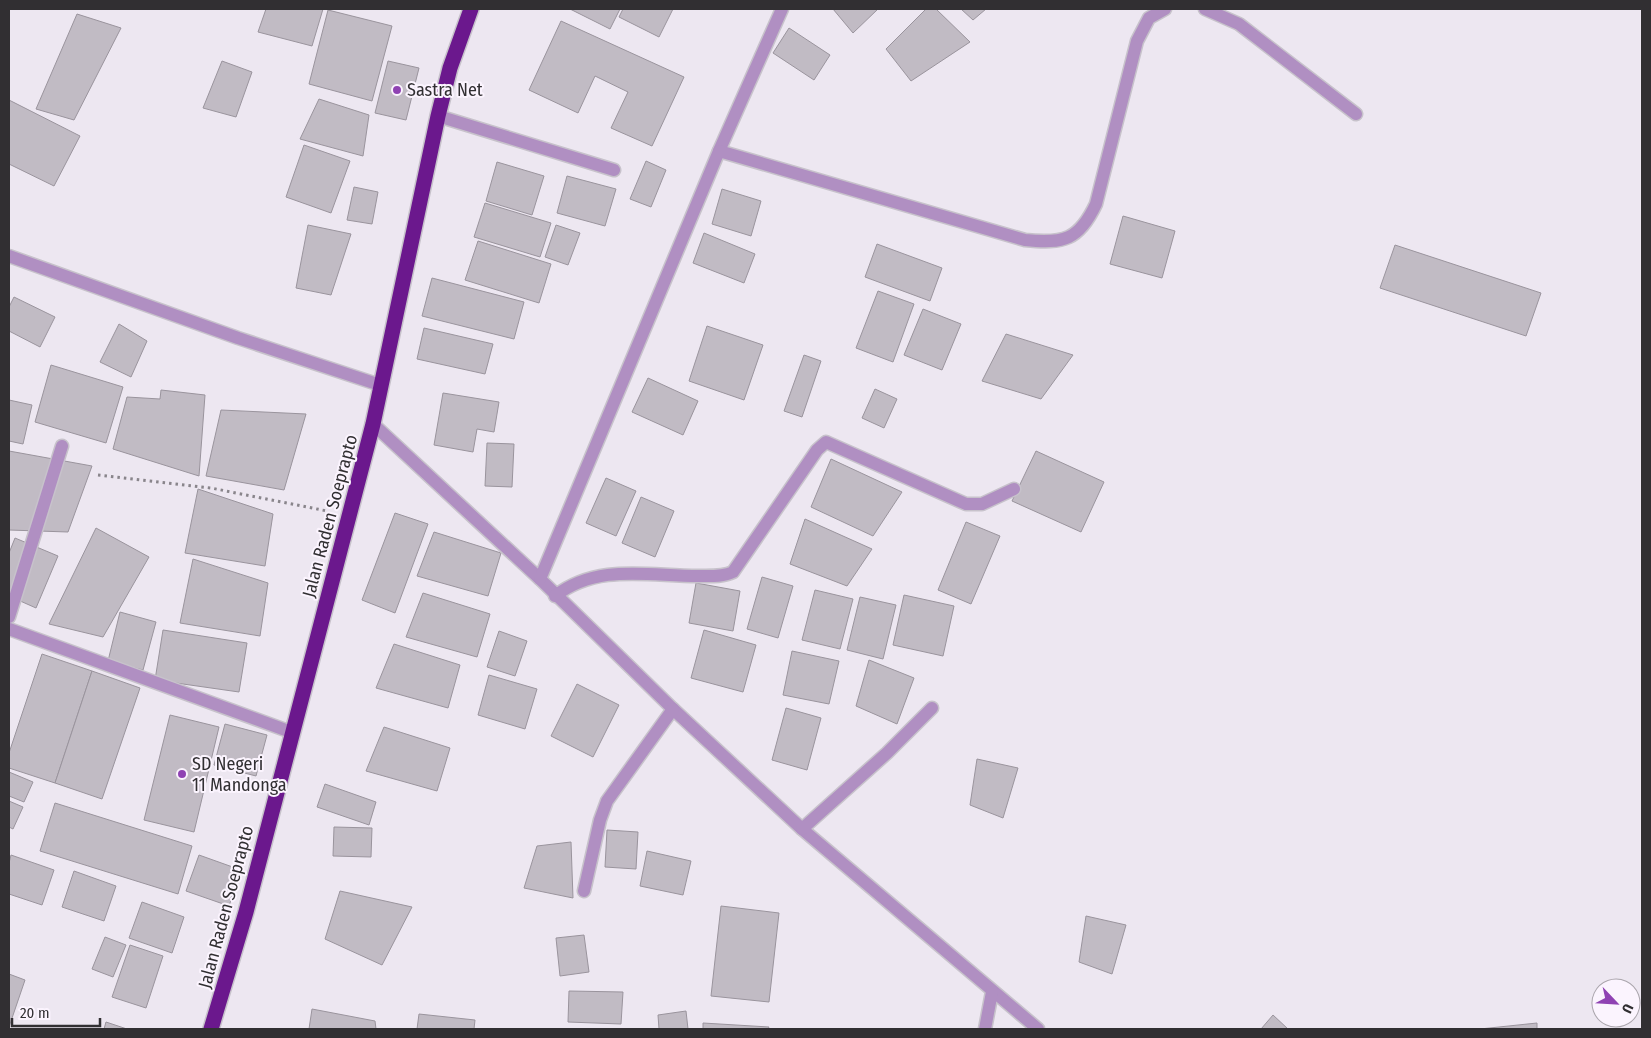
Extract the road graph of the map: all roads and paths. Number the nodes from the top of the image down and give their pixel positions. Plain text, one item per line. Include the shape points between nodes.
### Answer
1 (471, 9) edge
2 (782, 9) edge
3 (1165, 9) edge
4 (1205, 9) edge
5 (1356, 114) dead end
6 (438, 116) junction
7 (719, 151) junction
8 (614, 170) dead end
9 (9, 256) edge
10 (380, 385) junction
11 (373, 424) junction
12 (62, 446) dead end
13 (98, 475) dead end
14 (1014, 489) dead end
15 (350, 515) junction
16 (540, 580) junction
17 (555, 596) junction
18 (9, 617) edge
19 (9, 629) edge
20 (932, 708) dead end
21 (673, 709) junction
22 (292, 732) junction
23 (802, 829) junction
24 (584, 891) dead end
25 (992, 992) junction
26 (211, 1029) edge
27 (985, 1029) edge
28 (1038, 1029) edge

1 - 6 highway, Jalan Raden Soeprapto via 450,68
2 - 7 street
3 - 7 street via 1149,18 1137,41 1096,204 1088,221 1072,237 1043,242 1025,240
4 - 5 street via 1239,24
6 - 8 street
6 - 10 highway, Jalan Raden Soeprapto
7 - 16 street
9 - 10 street
10 - 11 highway, Jalan Raden Soeprapto
11 - 15 highway, Jalan Raden Soeprapto
11 - 16 street
12 - 18 street
13 - 15 path via 211,488
14 - 17 street via 982,504 966,504 826,442 817,450 733,572 715,576 615,573 579,581
15 - 22 highway, Jalan Raden Soeprapto
16 - 17 street
17 - 21 street
19 - 22 street
20 - 23 street
21 - 23 street
21 - 24 street via 607,801
22 - 26 highway, Jalan Raden Soeprapto via 246,912
23 - 25 street
25 - 27 street
25 - 28 street

